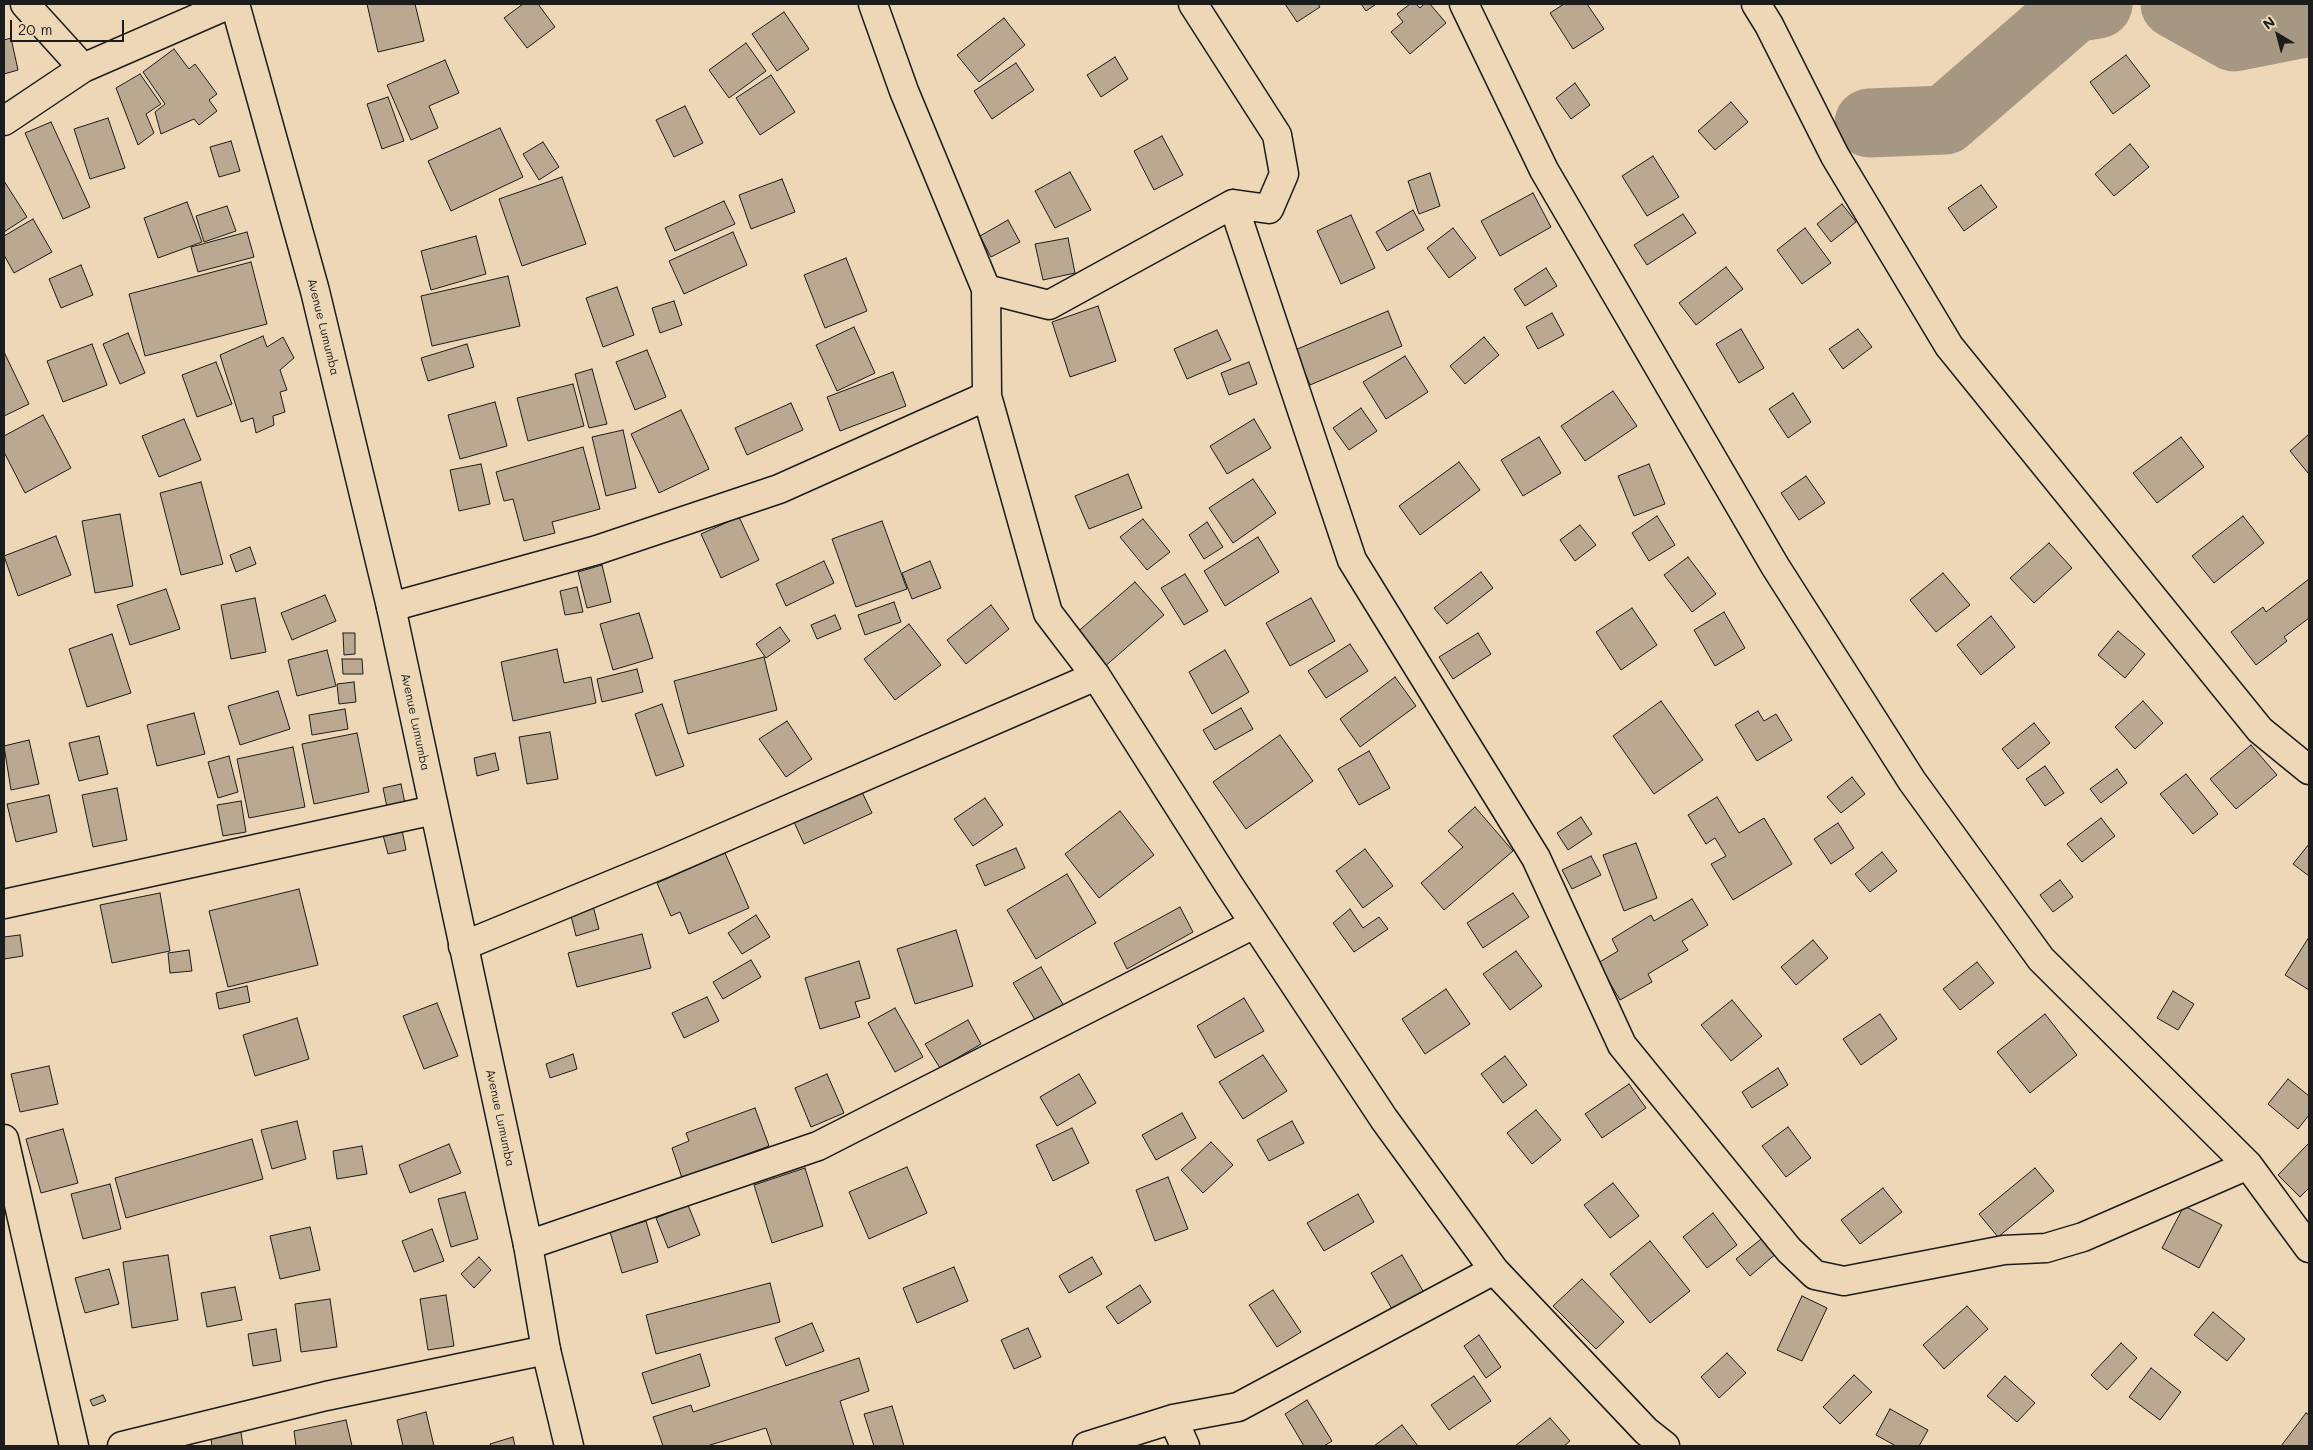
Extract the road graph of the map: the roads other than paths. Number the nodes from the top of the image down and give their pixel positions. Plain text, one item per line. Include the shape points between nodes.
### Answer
1 (25, 4) edge
2 (230, 4) edge
3 (235, 4) edge
4 (873, 4) edge
5 (1193, 4) edge
6 (1464, 4) edge
7 (1756, 4) edge
8 (83, 68) junction
9 (4, 121) edge
10 (1233, 204) junction
11 (986, 289) junction
12 (987, 396) junction
13 (391, 607) junction
14 (1096, 676) junction
15 (2309, 770) edge
16 (434, 810) junction
17 (4, 904) edge
18 (1254, 924) junction
19 (463, 946) junction
20 (4, 1139) edge
21 (2248, 1165) junction
22 (528, 1245) junction
23 (2309, 1248) edge
24 (1494, 1270) junction
25 (546, 1350) junction
26 (1173, 1420) junction
27 (74, 1446) edge
28 (122, 1446) edge
29 (569, 1446) edge
30 (1087, 1446) edge
31 (1185, 1446) edge
32 (1666, 1446) edge

1 - 8 street
2 - 8 street
3 - 13 street, Avenue Lumumba via 315,291
4 - 11 street via 904,91
5 - 10 street via 1277,135 1284,174 1268,209
6 - 21 street via 1544,170 1776,566 1912,780 2041,959
7 - 15 street via 1835,156 1949,346 2260,730
8 - 9 street
10 - 11 street via 1049,305
10 - 21 street via 1352,560 1536,858 1622,1045 1790,1250 1815,1275 1844,1281 2004,1250 2046,1248 2083,1238
11 - 12 street
12 - 13 street via 779,489 597,550
12 - 14 street via 1048,613
13 - 16 street, Avenue Lumumba
14 - 18 street
14 - 19 street via 676,858
16 - 17 street
16 - 19 street, Avenue Lumumba
18 - 22 street via 818,1146
18 - 24 street via 1384,1118
19 - 22 street, Avenue Lumumba
20 - 27 street
21 - 23 street
22 - 25 street, Avenue Lumumba
24 - 26 street via 1238,1407
24 - 32 street via 1646,1431
25 - 28 street via 326,1396
25 - 29 street, Avenue Lumumba
26 - 30 street
26 - 31 street

